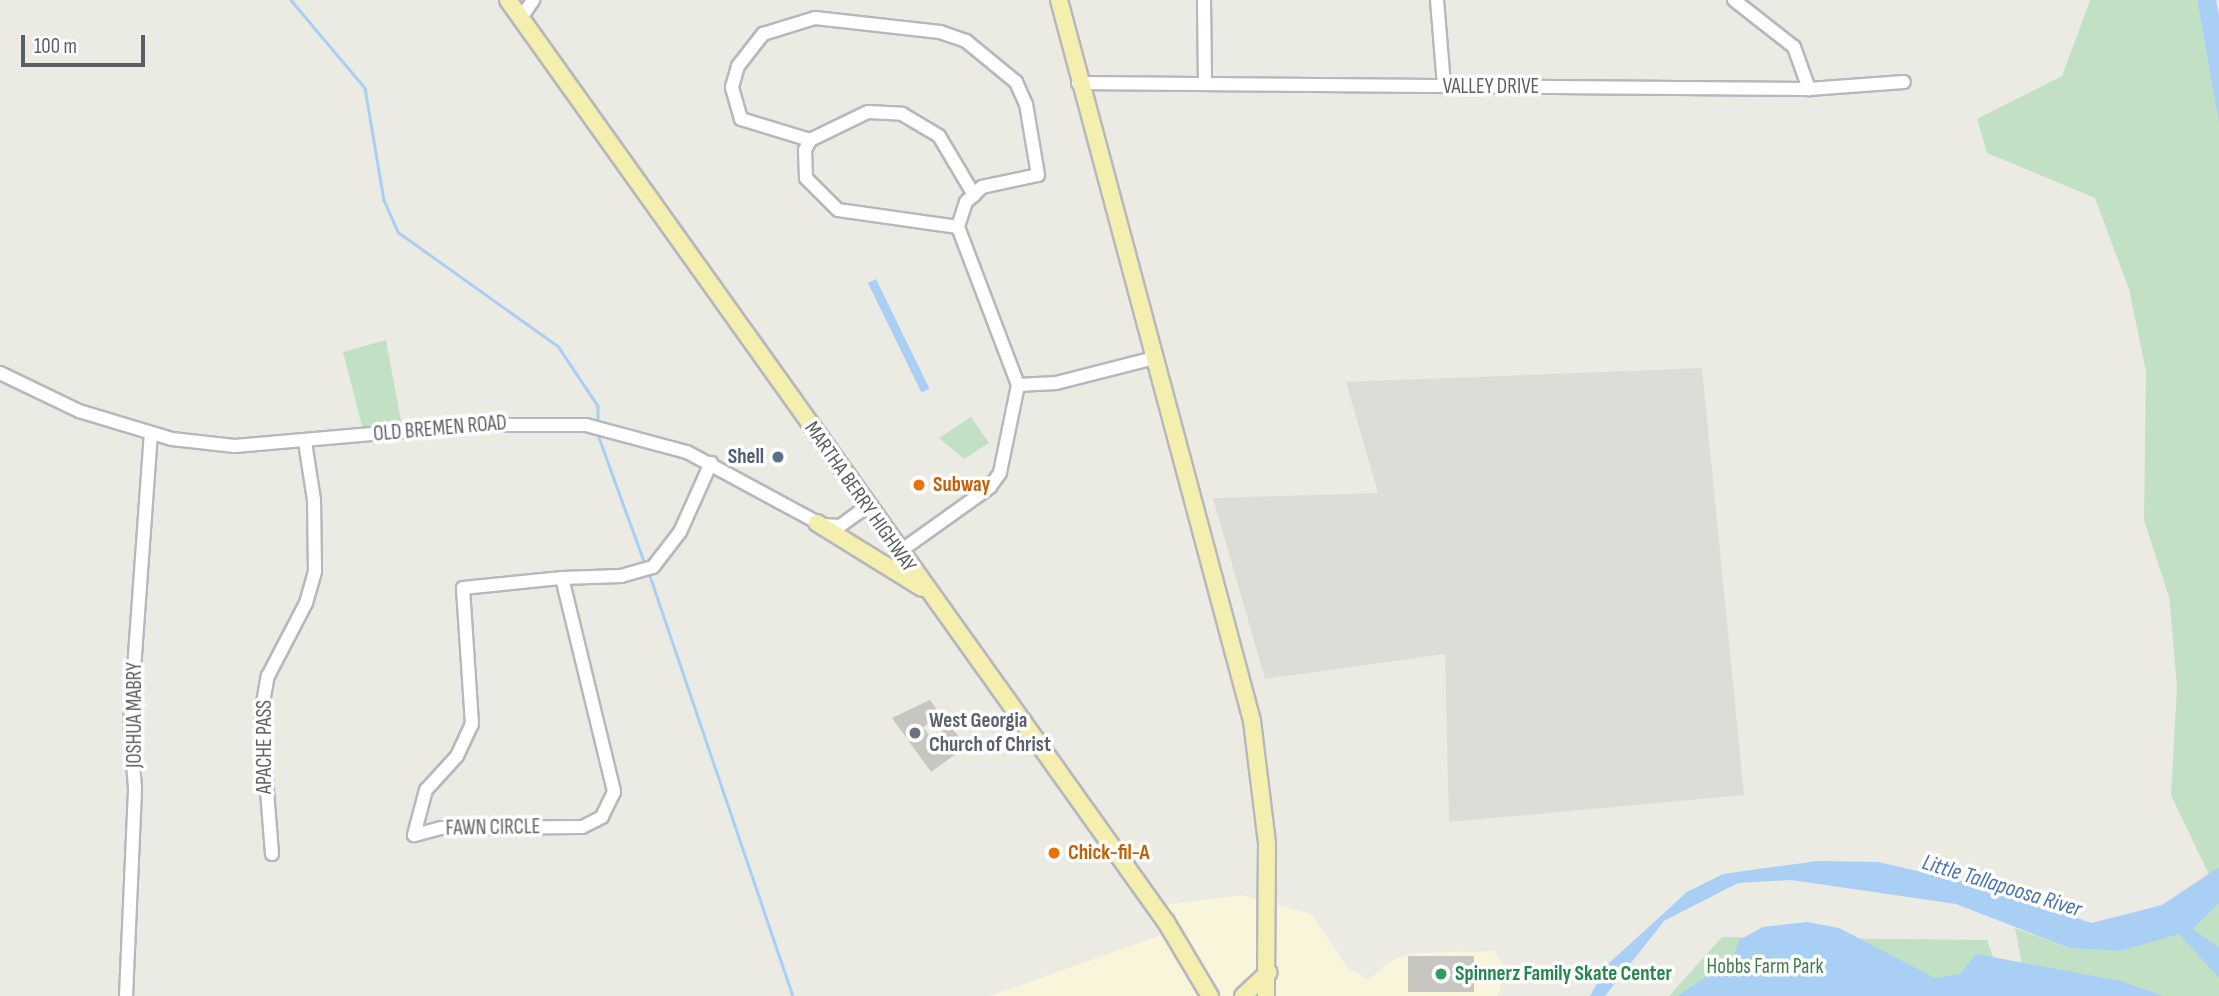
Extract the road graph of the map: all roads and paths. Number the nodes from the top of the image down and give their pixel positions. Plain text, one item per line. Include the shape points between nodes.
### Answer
1 (508, 0) edge
2 (533, 0) edge
3 (1059, 0) edge
4 (1204, 0) edge
5 (1437, 0) edge
6 (1734, 0) edge
7 (521, 18) junction
8 (1904, 82) dead end
9 (1078, 83) junction
10 (1205, 84) junction
11 (1444, 86) junction
12 (1809, 89) junction
13 (810, 140) junction
14 (974, 195) junction
15 (958, 227) junction
16 (1154, 358) junction
17 (0, 373) edge
18 (1018, 385) junction
19 (150, 435) junction
20 (304, 442) junction
21 (711, 463) junction
22 (866, 507) junction
23 (817, 523) junction
24 (899, 552) junction
25 (562, 578) junction
26 (927, 591) junction
27 (272, 854) dead end
28 (1269, 972) junction
29 (1208, 991) edge
30 (126, 996) edge
31 (1225, 996) edge
32 (1243, 996) edge
33 (1266, 996) edge

1 - 7 main road, MARTHA BERRY HIGHWAY
2 - 7 street
3 - 9 main road
4 - 10 street
5 - 11 street
6 - 12 street via 1794,47
7 - 22 main road, MARTHA BERRY HIGHWAY
8 - 12 street, VALLEY DRIVE
9 - 10 street, VALLEY DRIVE
9 - 16 main road
10 - 11 street, VALLEY DRIVE
11 - 12 street, VALLEY DRIVE
13 - 14 street via 868,112 902,114 939,136
13 - 14 street via 759,129 732,104 738,66 764,34 815,18 940,32 987,54 1016,82 1038,175
13 - 15 street via 802,162 806,178 838,210
14 - 15 street
15 - 18 street
16 - 18 street via 1056,383
16 - 28 main road via 1252,721 1268,843
17 - 19 street, OLD BREMEN ROAD via 79,411
18 - 24 street via 1000,473 990,487
19 - 20 street, OLD BREMEN ROAD via 235,446
19 - 30 street, JOSHUA MABRY via 130,724 135,788
20 - 21 street, OLD BREMEN ROAD via 474,425 586,425 655,440
20 - 27 street, APACHE PASS via 314,499 314,571 306,603 268,676 261,714
21 - 23 street, OLD BREMEN ROAD
21 - 25 street, FAWN CIRCLE via 680,532 653,567 621,576
22 - 23 street via 840,526
22 - 24 main road, MARTHA BERRY HIGHWAY
23 - 26 main road
24 - 26 main road, MARTHA BERRY HIGHWAY
25 - 25 street, FAWN CIRCLE via 463,588 471,724 457,756 426,790 414,835 441,828 582,827 602,817 614,792
26 - 29 main road, MARTHA BERRY HIGHWAY
28 - 32 main road
28 - 33 main road
29 - 31 main road

